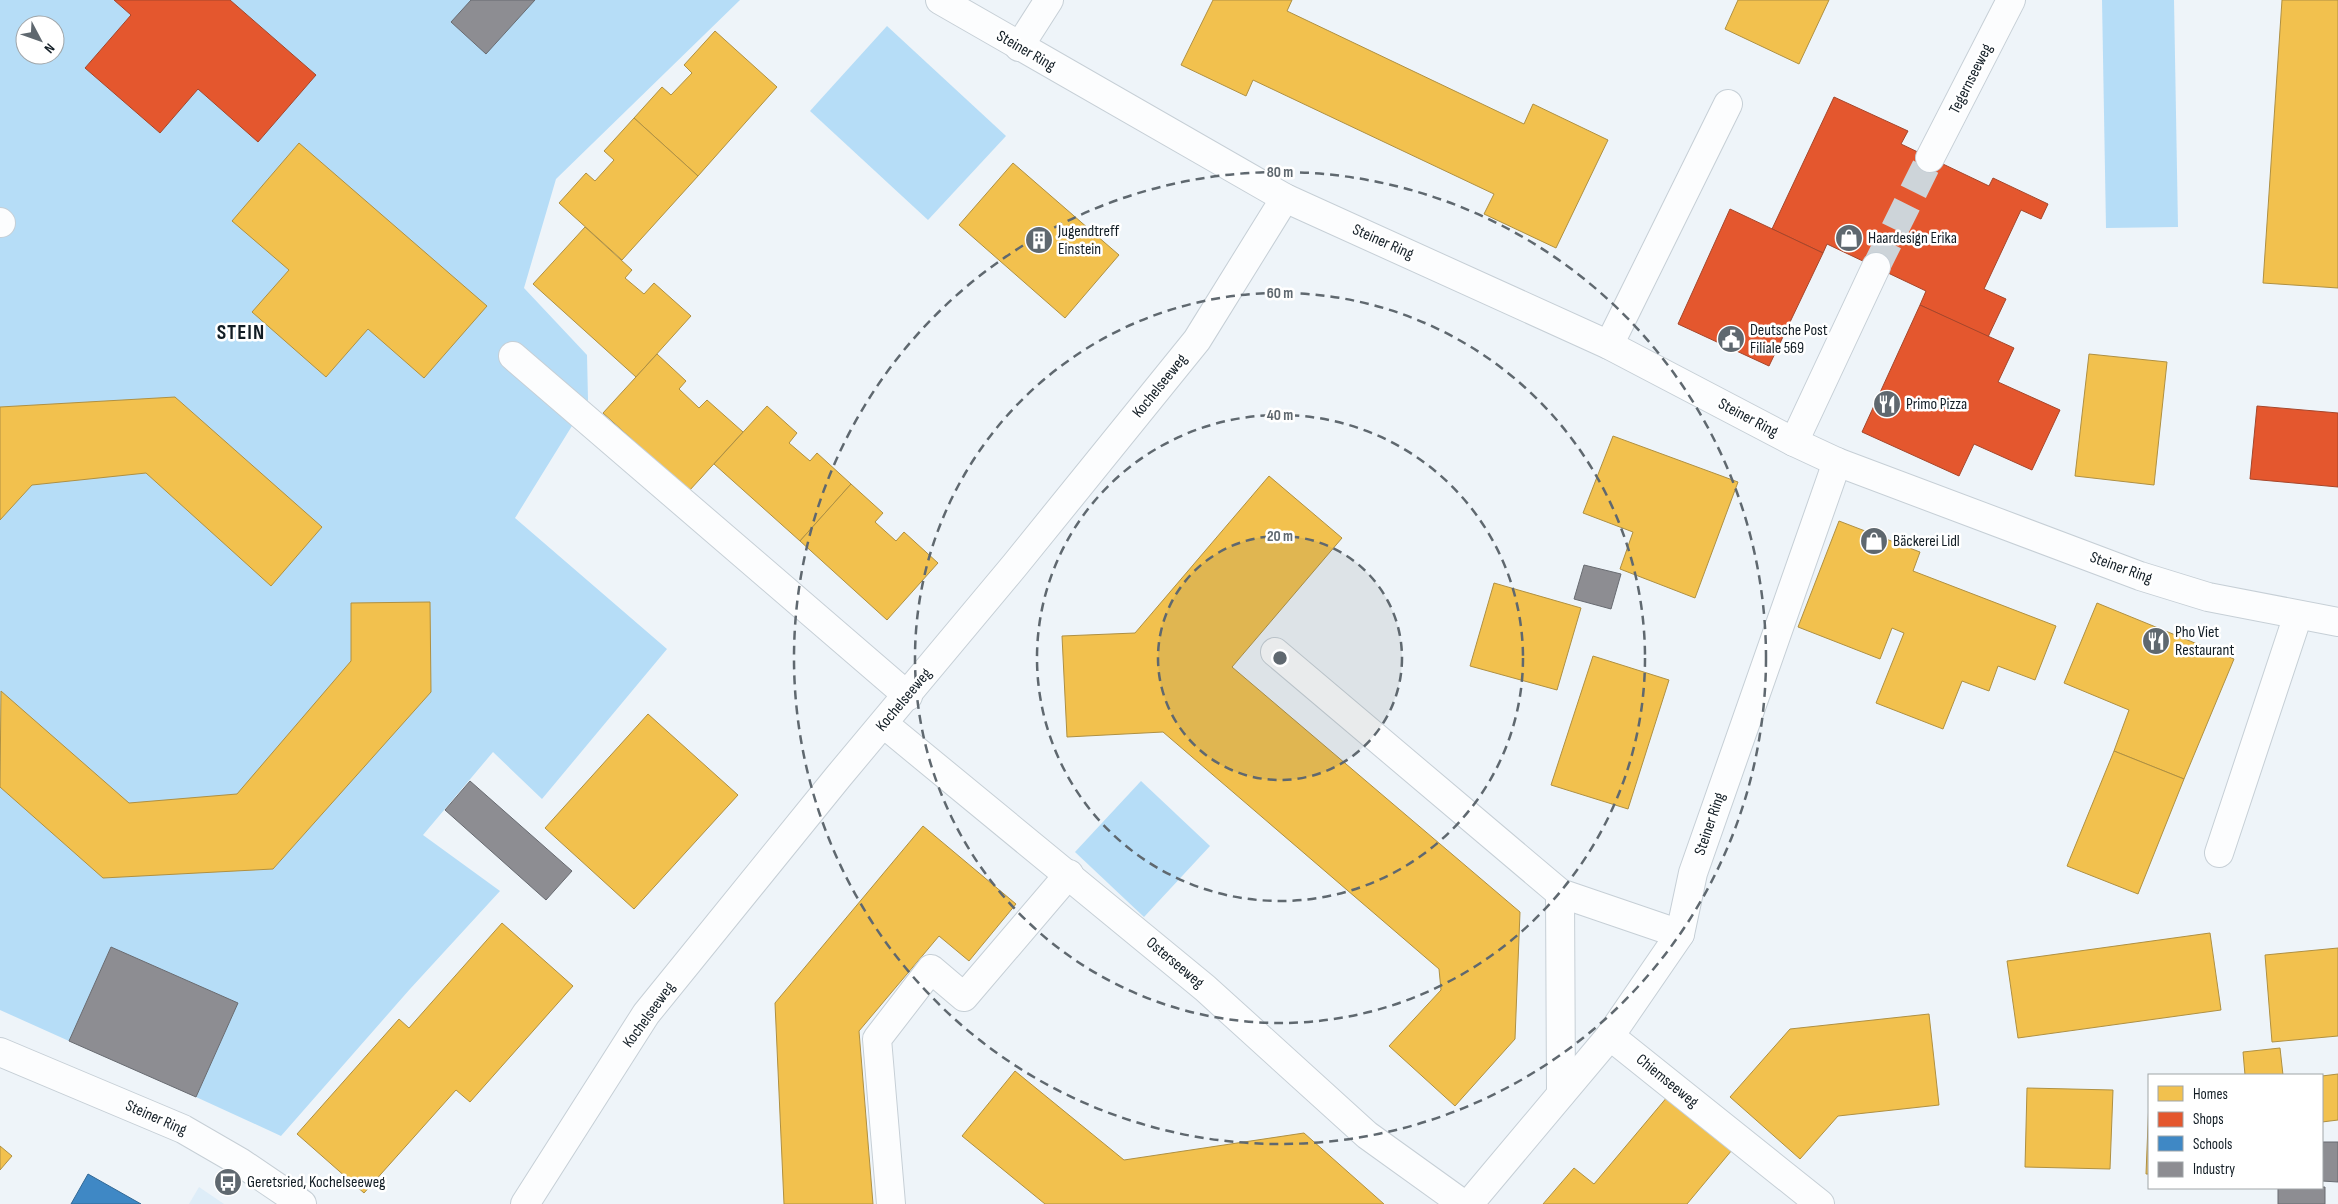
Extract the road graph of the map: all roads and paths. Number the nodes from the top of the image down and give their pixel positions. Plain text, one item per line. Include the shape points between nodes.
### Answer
1 (940, 0) edge
2 (1049, 0) edge
3 (2011, 0) edge
4 (1019, 47) junction
5 (1728, 104) dead end
6 (1930, 158) tunnel mouth
7 (1285, 198) junction
8 (1876, 266) tunnel mouth
9 (1609, 344) junction
10 (513, 356) dead end
11 (1794, 442) junction
12 (1837, 462) junction
13 (2298, 615) junction
14 (2338, 622) edge
15 (1276, 652) dead end
16 (908, 696) junction
17 (884, 724) junction
18 (2219, 853) dead end
19 (1069, 874) junction
20 (1560, 893) junction
21 (1680, 934) junction
22 (1610, 1036) junction
23 (0, 1052) edge
24 (1561, 1094) junction
25 (302, 1204) edge
26 (525, 1204) edge
27 (892, 1204) edge
28 (1462, 1204) edge
29 (1469, 1204) edge
30 (1820, 1204) edge

1 - 4 street, Steiner Ring
2 - 4 street
3 - 6 street, Tegernseeweg
4 - 7 street, Steiner Ring
5 - 9 street
7 - 9 street, Steiner Ring
7 - 16 street, Kochelseeweg via 1197,340
8 - 11 street
9 - 11 street, Steiner Ring
10 - 16 street
11 - 12 street, Steiner Ring
12 - 13 street, Steiner Ring via 2140,576 2208,596
12 - 21 street, Steiner Ring via 1693,873
13 - 14 street, Steiner Ring
13 - 18 street
15 - 20 street
16 - 17 street, Kochelseeweg
17 - 19 street, Osterseeweg
17 - 26 street, Kochelseeweg via 646,1014
19 - 27 street via 964,997 931,969 877,1039
19 - 28 street, Osterseeweg via 1205,988 1368,1135
20 - 21 street
20 - 24 street
21 - 22 street
22 - 24 street
22 - 30 street, Chiemseeweg
23 - 25 street, Steiner Ring via 183,1129
24 - 29 street

